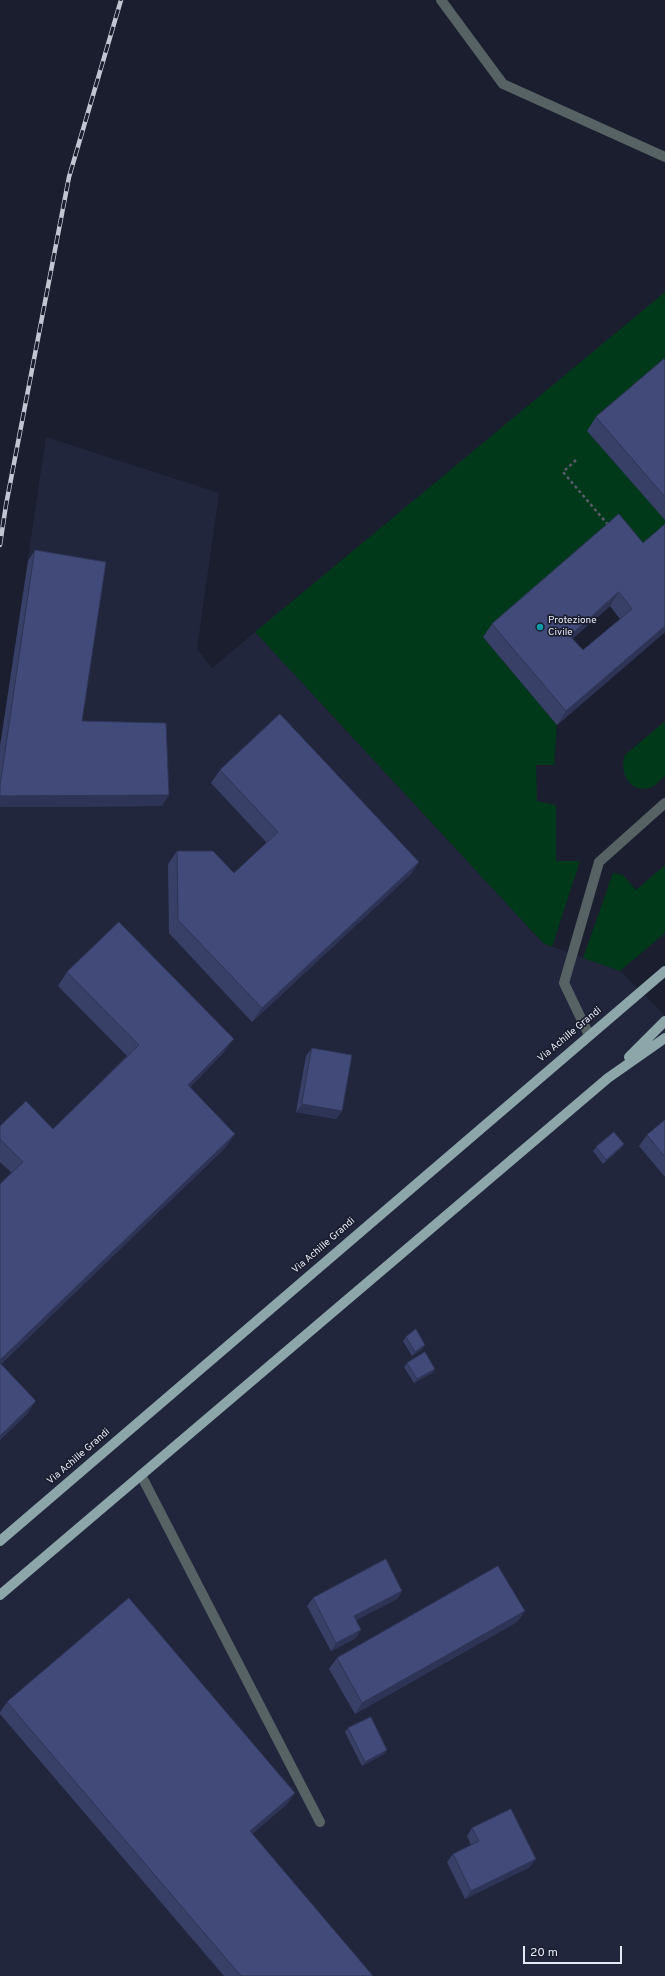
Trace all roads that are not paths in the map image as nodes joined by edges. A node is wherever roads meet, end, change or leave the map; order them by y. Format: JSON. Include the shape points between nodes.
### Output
{"nodes":[{"id":1,"x":441,"y":0,"type":"edge"},
{"id":2,"x":665,"y":157,"type":"edge"},
{"id":3,"x":665,"y":803,"type":"edge"},
{"id":4,"x":665,"y":971,"type":"edge"},
{"id":5,"x":665,"y":1021,"type":"edge"},
{"id":6,"x":589,"y":1035,"type":"junction"},
{"id":7,"x":665,"y":1038,"type":"edge"},
{"id":8,"x":608,"y":1078,"type":"junction"},
{"id":9,"x":141,"y":1475,"type":"junction"},
{"id":10,"x":0,"y":1541,"type":"edge"},
{"id":11,"x":0,"y":1595,"type":"edge"},
{"id":12,"x":320,"y":1822,"type":"dead end"}],
"edges":[{"from":1,"to":2,"type":"lane","via":[[503,84]]},
{"from":3,"to":6,"type":"lane","via":[[598,862],[564,983]]},
{"from":4,"to":6,"type":"main road","name":"Via Achille Grandi"},
{"from":5,"to":8,"type":"main road"},
{"from":6,"to":10,"type":"main road","name":"Via Achille Grandi"},
{"from":7,"to":8,"type":"main road"},
{"from":8,"to":9,"type":"main road"},
{"from":9,"to":11,"type":"main road"},
{"from":9,"to":12,"type":"lane"}]}
